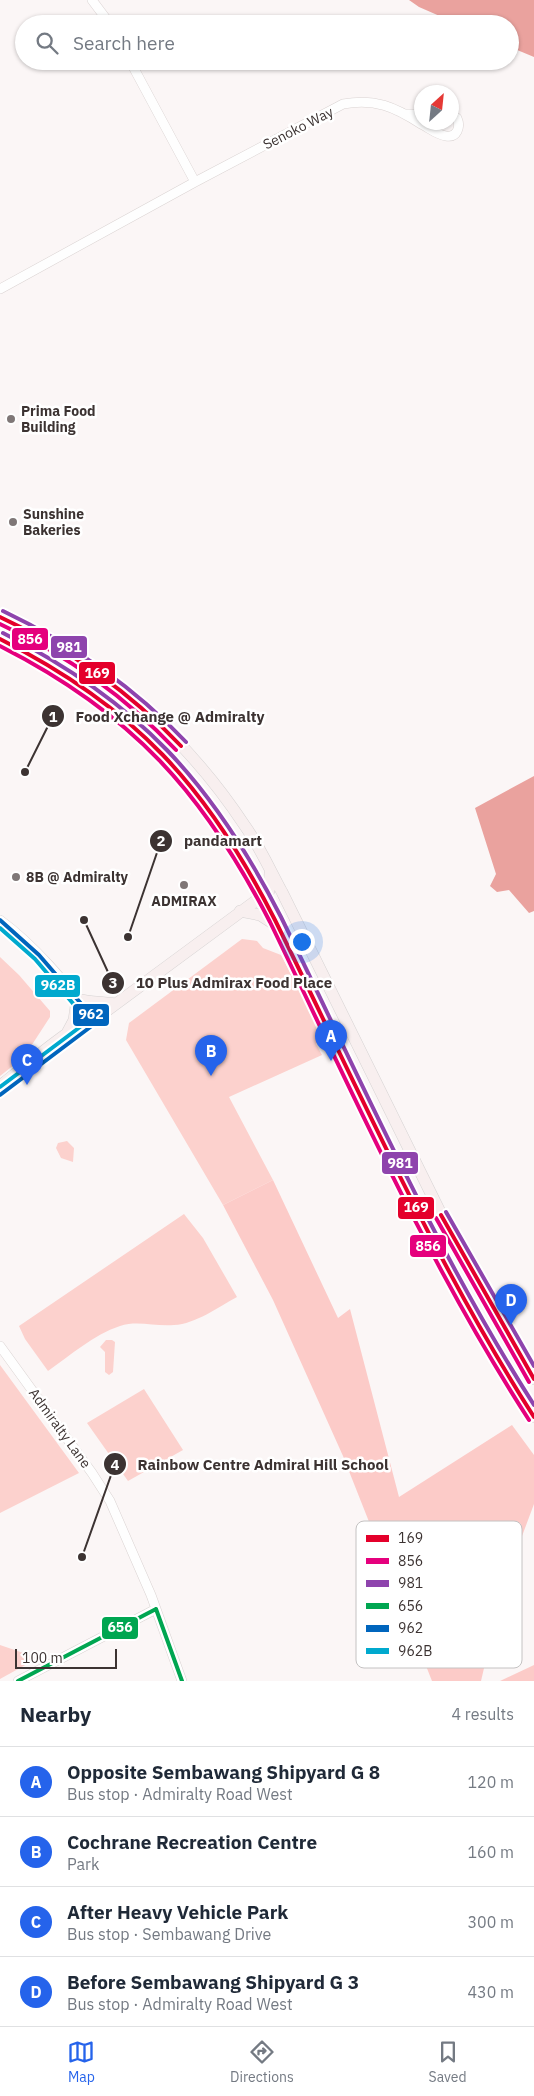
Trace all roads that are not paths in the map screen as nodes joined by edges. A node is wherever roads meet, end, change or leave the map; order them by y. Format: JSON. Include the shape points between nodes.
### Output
{"nodes":[{"id":1,"x":92,"y":0,"type":"edge"},
{"id":2,"x":103,"y":15,"type":"edge"},
{"id":3,"x":135,"y":70,"type":"edge"},
{"id":4,"x":406,"y":114,"type":"junction"},
{"id":5,"x":414,"y":114,"type":"edge"},
{"id":6,"x":414,"y":119,"type":"edge"},
{"id":7,"x":433,"y":130,"type":"edge"},
{"id":8,"x":457,"y":130,"type":"edge"},
{"id":9,"x":195,"y":182,"type":"junction"},
{"id":10,"x":0,"y":289,"type":"edge"},
{"id":11,"x":0,"y":616,"type":"edge"},
{"id":12,"x":0,"y":639,"type":"edge"},
{"id":13,"x":270,"y":868,"type":"junction"},
{"id":14,"x":262,"y":896,"type":"junction"},
{"id":15,"x":240,"y":911,"type":"junction"},
{"id":16,"x":0,"y":920,"type":"edge"},
{"id":17,"x":281,"y":930,"type":"junction"},
{"id":18,"x":77,"y":999,"type":"junction"},
{"id":19,"x":115,"y":1004,"type":"junction"},
{"id":20,"x":96,"y":1018,"type":"junction"},
{"id":21,"x":64,"y":1037,"type":"junction"},
{"id":22,"x":0,"y":1086,"type":"edge"},
{"id":23,"x":0,"y":1095,"type":"edge"},
{"id":24,"x":0,"y":1346,"type":"edge"},
{"id":25,"x":534,"y":1379,"type":"edge"},
{"id":26,"x":534,"y":1416,"type":"edge"},
{"id":27,"x":156,"y":1608,"type":"junction"},
{"id":28,"x":18,"y":1681,"type":"edge"},
{"id":29,"x":182,"y":1681,"type":"edge"}],
"edges":[{"from":1,"to":2,"type":"street"},
{"from":3,"to":9,"type":"street"},
{"from":4,"to":5,"type":"street","name":"Senoko Way"},
{"from":4,"to":6,"type":"street","name":"Senoko Way"},
{"from":4,"to":9,"type":"street","name":"Senoko Way","via":[[365,101],[343,104]]},
{"from":7,"to":8,"type":"street","name":"Senoko Way","via":[[452,136]]},
{"from":9,"to":10,"type":"street","name":"Senoko Way"},
{"from":11,"to":13,"type":"main road","via":[[83,662],[151,714],[214,782],[245,825]]},
{"from":12,"to":14,"type":"main road","via":[[54,667],[101,698],[154,746],[194,788],[214,815]]},
{"from":13,"to":14,"type":"main road","via":[[269,891]]},
{"from":13,"to":25,"type":"main road","via":[[448,1228]]},
{"from":14,"to":15,"type":"main road"},
{"from":14,"to":17,"type":"main road"},
{"from":15,"to":17,"type":"main road","via":[[260,914]]},
{"from":15,"to":19,"type":"main road"},
{"from":16,"to":18,"type":"street","via":[[41,957]]},
{"from":17,"to":26,"type":"main road","via":[[370,1118],[460,1294]]},
{"from":18,"to":19,"type":"main road"},
{"from":18,"to":20,"type":"street"},
{"from":18,"to":21,"type":"main road","via":[[74,1020]]},
{"from":19,"to":20,"type":"main road"},
{"from":20,"to":21,"type":"main road"},
{"from":20,"to":23,"type":"main road"},
{"from":21,"to":22,"type":"main road"},
{"from":24,"to":27,"type":"street","name":"Admiralty Lane","via":[[110,1501]]},
{"from":27,"to":28,"type":"street"},
{"from":27,"to":29,"type":"street","name":"Admiralty Lane"}]}
